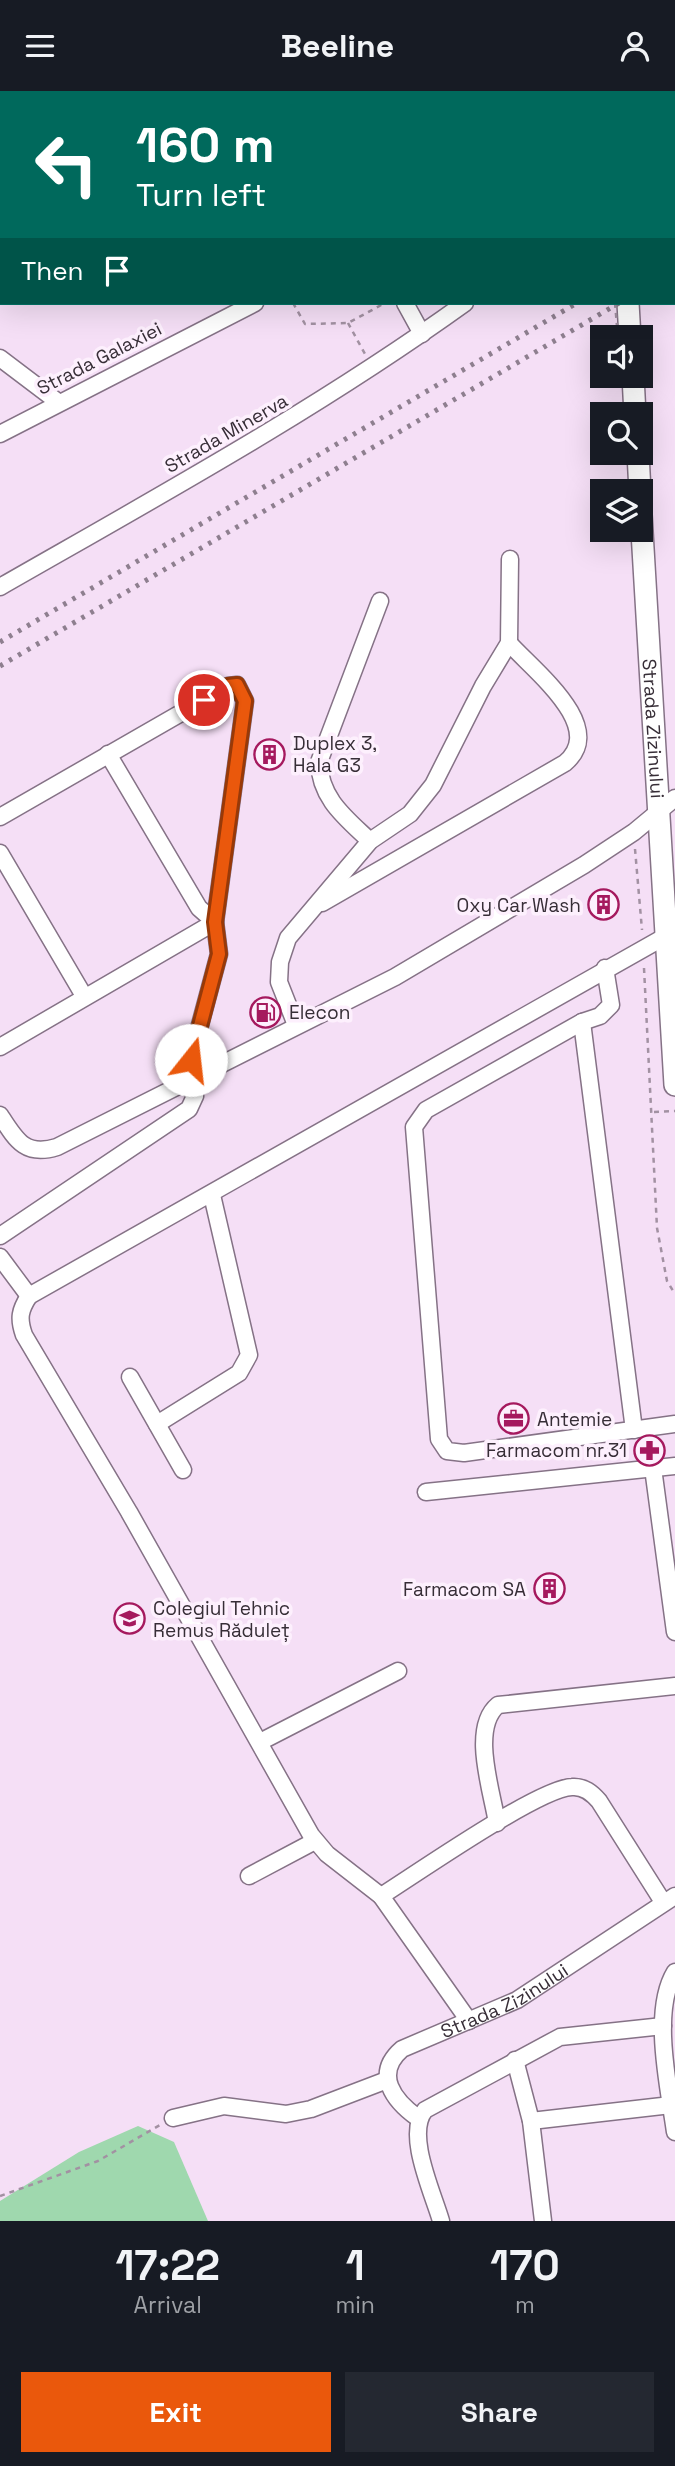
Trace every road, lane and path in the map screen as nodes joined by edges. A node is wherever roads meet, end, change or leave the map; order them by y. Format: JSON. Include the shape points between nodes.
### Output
{"nodes":[{"id":1,"x":251,"y":305,"type":"edge"},
{"id":2,"x":294,"y":305,"type":"edge"},
{"id":3,"x":381,"y":305,"type":"edge"},
{"id":4,"x":406,"y":305,"type":"edge"},
{"id":5,"x":462,"y":305,"type":"edge"},
{"id":6,"x":615,"y":305,"type":"edge"},
{"id":7,"x":628,"y":305,"type":"edge"},
{"id":8,"x":348,"y":323,"type":"junction"},
{"id":9,"x":617,"y":325,"type":"edge"},
{"id":10,"x":629,"y":325,"type":"edge"},
{"id":11,"x":422,"y":334,"type":"junction"},
{"id":12,"x":0,"y":358,"type":"edge"},
{"id":13,"x":373,"y":369,"type":"junction"},
{"id":14,"x":58,"y":402,"type":"junction"},
{"id":15,"x":0,"y":434,"type":"edge"},
{"id":16,"x":643,"y":542,"type":"edge"},
{"id":17,"x":510,"y":559,"type":"dead end"},
{"id":18,"x":0,"y":587,"type":"edge"},
{"id":19,"x":380,"y":601,"type":"dead end"},
{"id":20,"x":509,"y":643,"type":"junction"},
{"id":21,"x":108,"y":754,"type":"junction"},
{"id":22,"x":675,"y":798,"type":"edge"},
{"id":23,"x":658,"y":812,"type":"junction"},
{"id":24,"x":0,"y":817,"type":"edge"},
{"id":25,"x":634,"y":832,"type":"junction"},
{"id":26,"x":370,"y":841,"type":"junction"},
{"id":27,"x":0,"y":853,"type":"edge"},
{"id":28,"x":312,"y":909,"type":"junction"},
{"id":29,"x":215,"y":922,"type":"junction"},
{"id":30,"x":666,"y":936,"type":"junction"},
{"id":31,"x":643,"y":949,"type":"junction"},
{"id":32,"x":605,"y":968,"type":"junction"},
{"id":33,"x":84,"y":996,"type":"junction"},
{"id":34,"x":582,"y":1022,"type":"junction"},
{"id":35,"x":296,"y":1025,"type":"junction"},
{"id":36,"x":0,"y":1047,"type":"edge"},
{"id":37,"x":185,"y":1081,"type":"junction"},
{"id":38,"x":675,"y":1085,"type":"edge"},
{"id":39,"x":675,"y":1111,"type":"edge"},
{"id":40,"x":654,"y":1112,"type":"junction"},
{"id":41,"x":0,"y":1115,"type":"edge"},
{"id":42,"x":212,"y":1195,"type":"junction"},
{"id":43,"x":0,"y":1236,"type":"edge"},
{"id":44,"x":0,"y":1257,"type":"edge"},
{"id":45,"x":675,"y":1294,"type":"edge"},
{"id":46,"x":29,"y":1296,"type":"junction"},
{"id":47,"x":130,"y":1377,"type":"dead end"},
{"id":48,"x":157,"y":1424,"type":"junction"},
{"id":49,"x":675,"y":1424,"type":"edge"},
{"id":50,"x":634,"y":1430,"type":"junction"},
{"id":51,"x":675,"y":1466,"type":"edge"},
{"id":52,"x":653,"y":1468,"type":"junction"},
{"id":53,"x":183,"y":1469,"type":"dead end"},
{"id":54,"x":426,"y":1492,"type":"dead end"},
{"id":55,"x":675,"y":1632,"type":"edge"},
{"id":56,"x":398,"y":1671,"type":"dead end"},
{"id":57,"x":675,"y":1686,"type":"edge"},
{"id":58,"x":260,"y":1742,"type":"junction"},
{"id":59,"x":497,"y":1823,"type":"junction"},
{"id":60,"x":315,"y":1841,"type":"junction"},
{"id":61,"x":249,"y":1876,"type":"dead end"},
{"id":62,"x":381,"y":1896,"type":"junction"},
{"id":63,"x":669,"y":1899,"type":"edge"},
{"id":64,"x":675,"y":1972,"type":"edge"},
{"id":65,"x":470,"y":2021,"type":"junction"},
{"id":66,"x":663,"y":2026,"type":"junction"},
{"id":67,"x":514,"y":2060,"type":"junction"},
{"id":68,"x":387,"y":2080,"type":"junction"},
{"id":69,"x":671,"y":2105,"type":"junction"},
{"id":70,"x":173,"y":2118,"type":"joint"},
{"id":71,"x":418,"y":2118,"type":"junction"},
{"id":72,"x":531,"y":2121,"type":"junction"},
{"id":73,"x":675,"y":2132,"type":"edge"},
{"id":74,"x":0,"y":2196,"type":"edge"},
{"id":75,"x":441,"y":2221,"type":"edge"},
{"id":76,"x":543,"y":2221,"type":"edge"}],
"edges":[{"from":1,"to":14,"type":"street","name":"Strada Galaxiei"},
{"from":2,"to":8,"type":"path","via":[[305,324]]},
{"from":3,"to":8,"type":"path"},
{"from":4,"to":11,"type":"street"},
{"from":5,"to":11,"type":"street","name":"Strada Minerva"},
{"from":6,"to":9,"type":"path","bridge":true},
{"from":7,"to":10,"type":"main road"},
{"from":8,"to":13,"type":"path"},
{"from":11,"to":13,"type":"street","name":"Strada Minerva"},
{"from":12,"to":14,"type":"street"},
{"from":13,"to":18,"type":"street","name":"Strada Minerva"},
{"from":14,"to":15,"type":"street","name":"Strada Galaxiei"},
{"from":16,"to":23,"type":"main road","name":"Strada Zizinului"},
{"from":17,"to":20,"type":"street"},
{"from":19,"to":26,"type":"street","via":[[319,762],[321,783],[330,801]]},
{"from":20,"to":26,"type":"street","via":[[427,795],[410,814]]},
{"from":20,"to":28,"type":"street","via":[[574,714],[580,730],[575,753]]},
{"from":21,"to":24,"type":"street"},
{"from":21,"to":29,"type":"street","via":[[199,908]]},
{"from":21,"to":29,"type":"street","via":[[228,686],[242,690],[245,701]]},
{"from":22,"to":23,"type":"street"},
{"from":23,"to":25,"type":"street"},
{"from":23,"to":30,"type":"main road","name":"Strada Zizinului"},
{"from":25,"to":31,"type":"path"},
{"from":25,"to":35,"type":"street","via":[[395,977]]},
{"from":26,"to":28,"type":"street"},
{"from":27,"to":33,"type":"street"},
{"from":28,"to":35,"type":"street","via":[[288,938],[280,962],[281,993]]},
{"from":29,"to":33,"type":"street"},
{"from":29,"to":37,"type":"street","via":[[219,954]]},
{"from":30,"to":31,"type":"street"},
{"from":30,"to":38,"type":"main road","name":"Strada Zizinului"},
{"from":31,"to":32,"type":"street"},
{"from":31,"to":40,"type":"path"},
{"from":32,"to":34,"type":"street","via":[[611,1005],[600,1016]]},
{"from":32,"to":42,"type":"street"},
{"from":33,"to":36,"type":"street"},
{"from":34,"to":50,"type":"street"},
{"from":34,"to":50,"type":"street","via":[[426,1109],[414,1127],[439,1439],[446,1451],[464,1453]]},
{"from":35,"to":37,"type":"street"},
{"from":37,"to":41,"type":"street","via":[[46,1150],[20,1146]]},
{"from":37,"to":43,"type":"street","via":[[195,1095],[188,1109]]},
{"from":39,"to":40,"type":"path"},
{"from":40,"to":45,"type":"path","via":[[657,1228],[667,1281]]},
{"from":42,"to":46,"type":"street"},
{"from":42,"to":48,"type":"street","via":[[249,1355],[239,1373]]},
{"from":44,"to":46,"type":"street"},
{"from":46,"to":58,"type":"street","via":[[20,1310],[24,1335]]},
{"from":47,"to":48,"type":"street"},
{"from":48,"to":53,"type":"street"},
{"from":49,"to":50,"type":"street"},
{"from":51,"to":52,"type":"street"},
{"from":52,"to":54,"type":"street"},
{"from":52,"to":55,"type":"street"},
{"from":56,"to":58,"type":"street"},
{"from":57,"to":59,"type":"street","via":[[498,1705],[488,1713],[483,1738]]},
{"from":58,"to":60,"type":"street"},
{"from":59,"to":62,"type":"street"},
{"from":59,"to":63,"type":"street","via":[[557,1790],[574,1786],[589,1791]]},
{"from":60,"to":61,"type":"street"},
{"from":60,"to":62,"type":"street"},
{"from":62,"to":65,"type":"street"},
{"from":63,"to":65,"type":"street","name":"Strada Zizinului","via":[[538,1988]]},
{"from":64,"to":66,"type":"street","via":[[668,1984]]},
{"from":65,"to":68,"type":"street","name":"Strada Zizinului","via":[[402,2049],[387,2067]]},
{"from":66,"to":67,"type":"street","via":[[560,2037]]},
{"from":66,"to":69,"type":"street"},
{"from":67,"to":71,"type":"street","via":[[434,2104]]},
{"from":67,"to":72,"type":"street"},
{"from":68,"to":70,"type":"street","via":[[286,2114],[224,2106]]},
{"from":68,"to":71,"type":"street","via":[[391,2094]]},
{"from":69,"to":72,"type":"street"},
{"from":69,"to":73,"type":"street"},
{"from":70,"to":74,"type":"path","via":[[98,2161]]},
{"from":71,"to":75,"type":"street","via":[[418,2143]]},
{"from":72,"to":76,"type":"street"}]}
